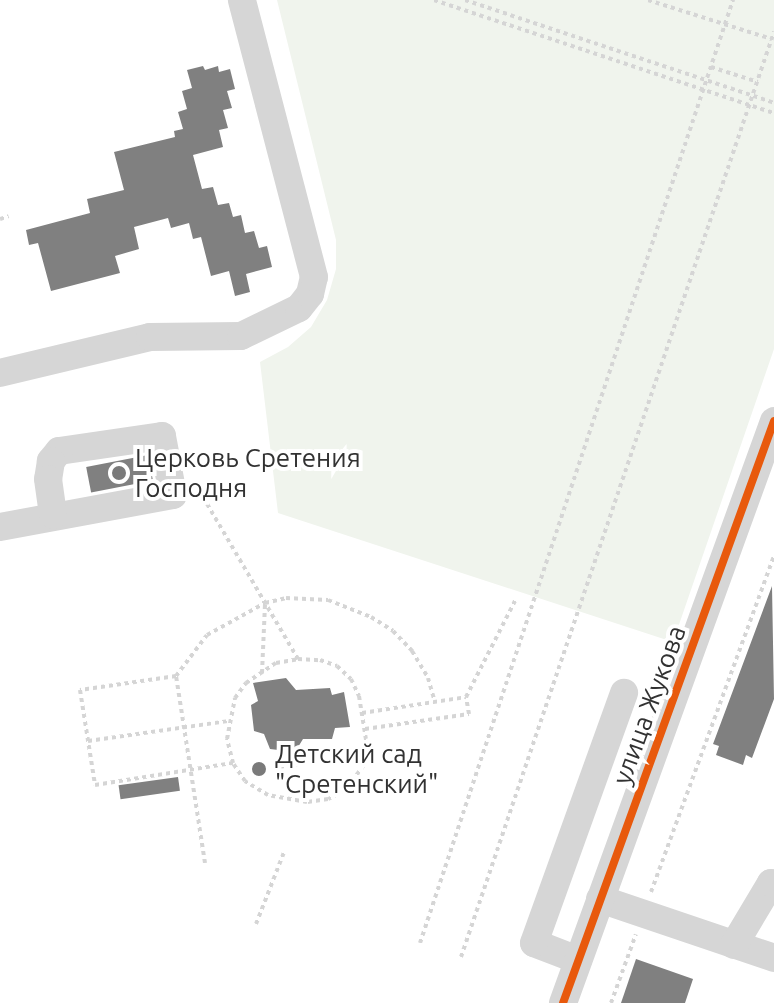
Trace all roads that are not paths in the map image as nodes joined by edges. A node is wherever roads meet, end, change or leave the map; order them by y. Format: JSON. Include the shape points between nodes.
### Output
{"nodes":[{"id":1,"x":242,"y":0,"type":"edge"},
{"id":2,"x":0,"y":373,"type":"edge"},
{"id":3,"x":774,"y":421,"type":"edge"},
{"id":4,"x":765,"y":478,"type":"edge"},
{"id":5,"x":53,"y":515,"type":"junction"},
{"id":6,"x":0,"y":527,"type":"edge"},
{"id":7,"x":624,"y":693,"type":"dead end"},
{"id":8,"x":774,"y":884,"type":"edge"},
{"id":9,"x":600,"y":899,"type":"junction"},
{"id":10,"x":734,"y":945,"type":"junction"},
{"id":11,"x":774,"y":958,"type":"edge"},
{"id":12,"x":578,"y":960,"type":"junction"},
{"id":13,"x":563,"y":1003,"type":"edge"}],
"edges":[{"from":1,"to":2,"type":"street","via":[[314,277],[310,294],[299,308],[241,336],[150,337]]},
{"from":3,"to":4,"type":"street","name":"улица Жукова"},
{"from":4,"to":9,"type":"street","name":"улица Жукова"},
{"from":5,"to":5,"type":"street","via":[[48,479],[59,451],[162,436],[173,495]]},
{"from":5,"to":6,"type":"street"},
{"from":7,"to":12,"type":"street","via":[[534,943]]},
{"from":8,"to":10,"type":"street"},
{"from":9,"to":10,"type":"street"},
{"from":9,"to":12,"type":"street","name":"улица Жукова"},
{"from":10,"to":11,"type":"street"},
{"from":12,"to":13,"type":"street","name":"улица Жукова"}]}
